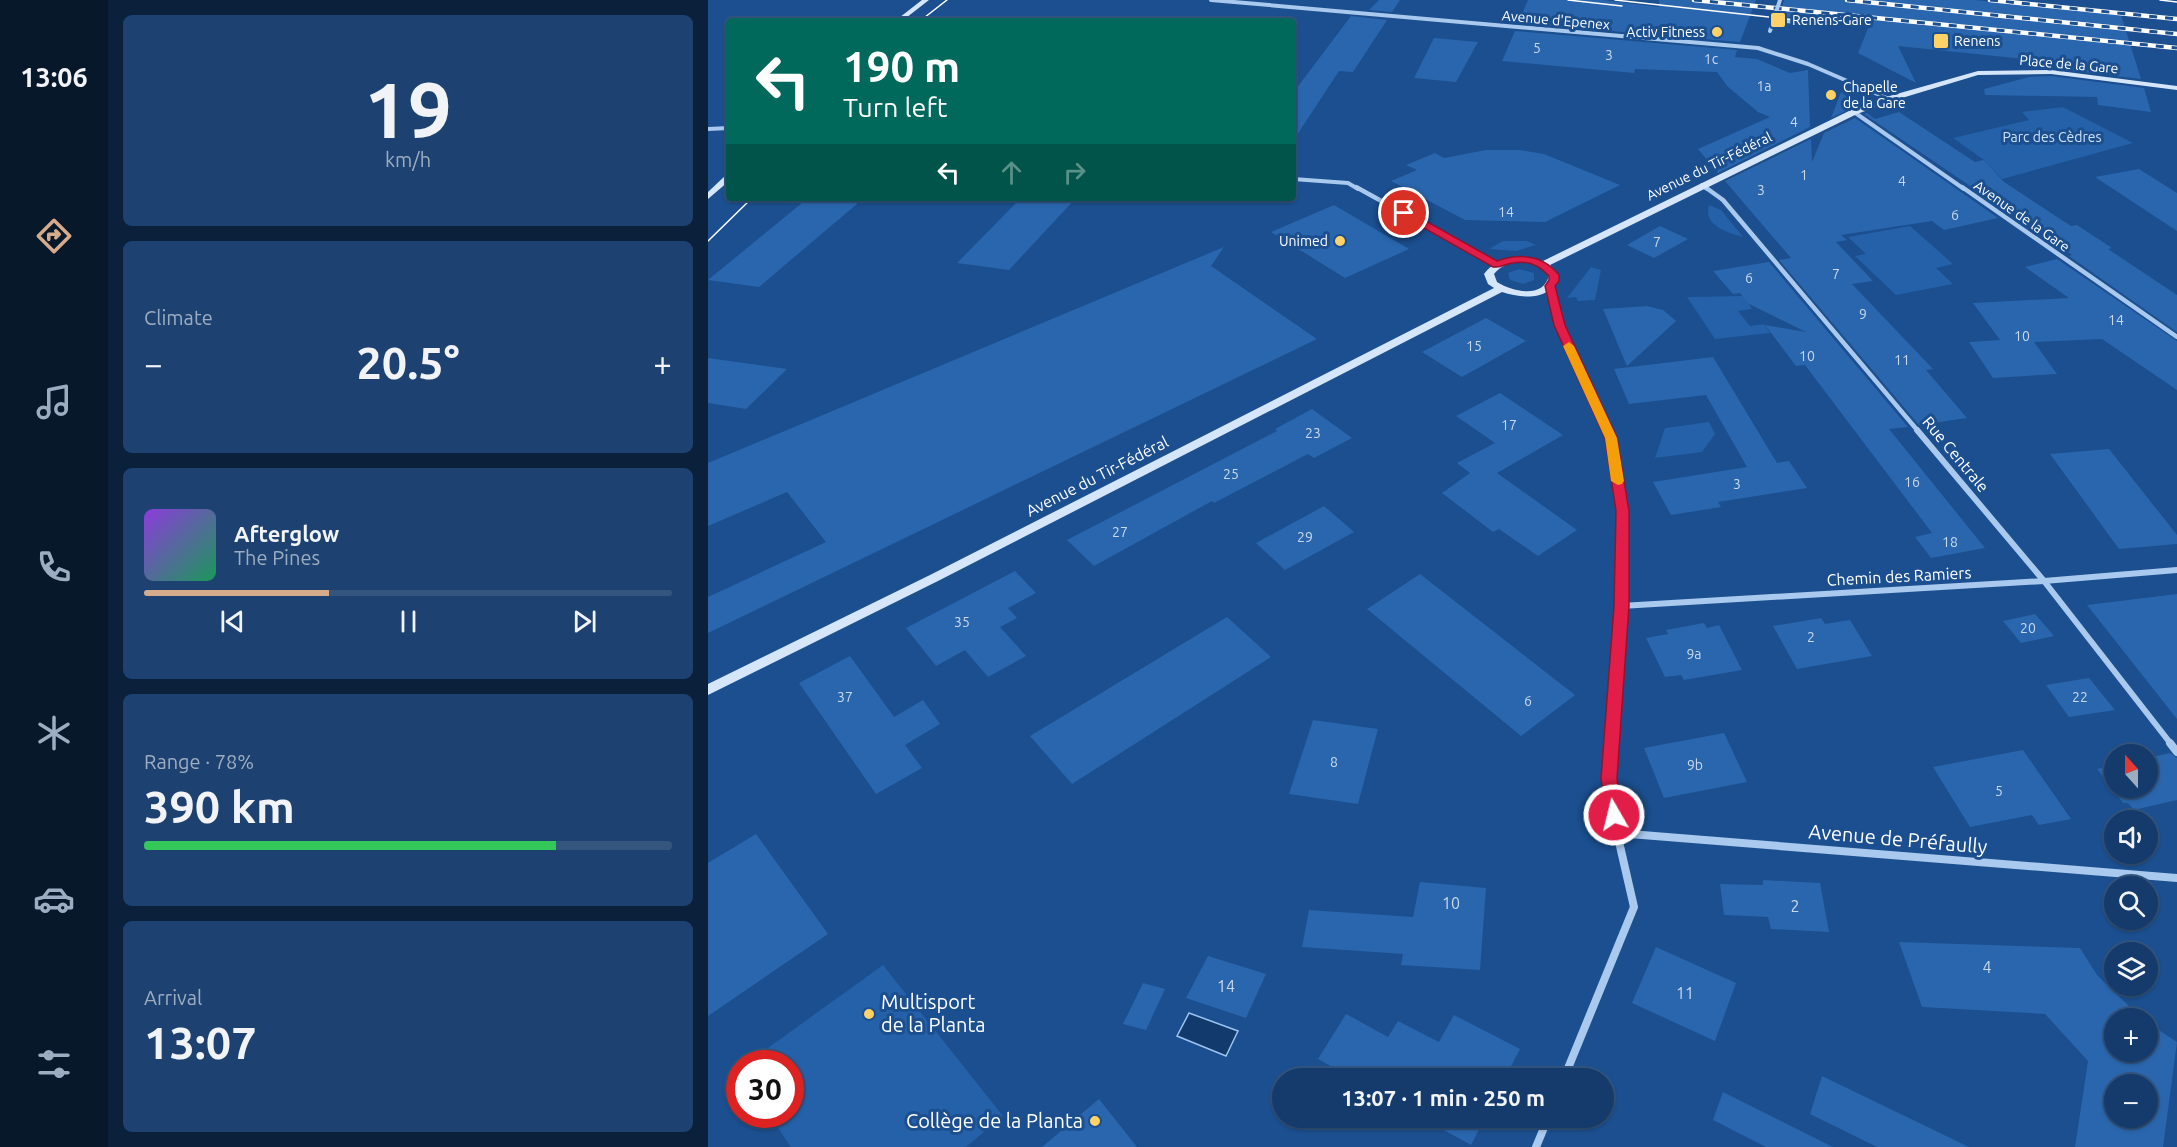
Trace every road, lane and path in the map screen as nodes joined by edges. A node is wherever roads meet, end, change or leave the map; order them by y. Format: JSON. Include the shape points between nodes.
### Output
{"nodes":[{"id":1,"x":926,"y":0,"type":"edge"},
{"id":2,"x":1211,"y":0,"type":"edge"},
{"id":3,"x":1780,"y":0,"type":"edge"},
{"id":4,"x":902,"y":18,"type":"edge"},
{"id":5,"x":1774,"y":20,"type":"junction"},
{"id":6,"x":1796,"y":22,"type":"dead end"},
{"id":7,"x":1770,"y":31,"type":"dead end"},
{"id":8,"x":2177,"y":88,"type":"edge"},
{"id":9,"x":1889,"y":99,"type":"junction"},
{"id":10,"x":1854,"y":112,"type":"junction"},
{"id":11,"x":726,"y":128,"type":"edge"},
{"id":12,"x":708,"y":129,"type":"edge"},
{"id":13,"x":1296,"y":179,"type":"edge"},
{"id":14,"x":726,"y":180,"type":"edge"},
{"id":15,"x":1702,"y":185,"type":"junction"},
{"id":16,"x":708,"y":197,"type":"edge"},
{"id":17,"x":1544,"y":264,"type":"junction"},
{"id":18,"x":1497,"y":265,"type":"junction"},
{"id":19,"x":1550,"y":286,"type":"junction"},
{"id":20,"x":1500,"y":289,"type":"junction"},
{"id":21,"x":2177,"y":337,"type":"edge"},
{"id":22,"x":2177,"y":570,"type":"edge"},
{"id":23,"x":2044,"y":581,"type":"junction"},
{"id":24,"x":1622,"y":606,"type":"junction"},
{"id":25,"x":708,"y":690,"type":"edge"},
{"id":26,"x":2177,"y":752,"type":"edge"},
{"id":27,"x":1617,"y":833,"type":"junction"},
{"id":28,"x":2177,"y":878,"type":"edge"},
{"id":29,"x":1568,"y":1068,"type":"edge"},
{"id":30,"x":1544,"y":1128,"type":"edge"},
{"id":31,"x":1536,"y":1147,"type":"edge"}],
"edges":[{"from":1,"to":4,"type":"street"},
{"from":2,"to":9,"type":"street","name":"Avenue d'Epenex","via":[[1758,48],[1812,64]]},
{"from":3,"to":5,"type":"street","bridge":true},
{"from":5,"to":6,"type":"street"},
{"from":5,"to":7,"type":"street","bridge":true},
{"from":8,"to":9,"type":"street","name":"Place de la Gare","via":[[2014,71],[1978,73]]},
{"from":9,"to":10,"type":"street","name":"Avenue du Tir-Fédéral"},
{"from":10,"to":15,"type":"street","name":"Avenue du Tir-Fédéral"},
{"from":10,"to":21,"type":"street","name":"Avenue de la Gare"},
{"from":11,"to":12,"type":"street"},
{"from":13,"to":18,"type":"street","via":[[1348,183]]},
{"from":14,"to":16,"type":"street"},
{"from":15,"to":17,"type":"street","name":"Avenue du Tir-Fédéral"},
{"from":15,"to":23,"type":"street","name":"Rue Centrale","via":[[1723,200]]},
{"from":17,"to":18,"type":"street","via":[[1521,259]]},
{"from":17,"to":19,"type":"street","via":[[1554,275]]},
{"from":18,"to":20,"type":"street","via":[[1490,279]]},
{"from":19,"to":20,"type":"street","via":[[1527,294]]},
{"from":19,"to":24,"type":"street","via":[[1559,325],[1611,438],[1622,511]]},
{"from":20,"to":25,"type":"street","name":"Avenue du Tir-Fédéral"},
{"from":22,"to":23,"type":"street","name":"Chemin des Ramiers"},
{"from":23,"to":24,"type":"street","name":"Chemin des Ramiers"},
{"from":23,"to":26,"type":"street","name":"Rue Centrale"},
{"from":24,"to":27,"type":"street","via":[[1609,778]]},
{"from":27,"to":28,"type":"street","name":"Avenue de Préfaully"},
{"from":27,"to":29,"type":"street","via":[[1634,907]]},
{"from":30,"to":31,"type":"street"}]}
